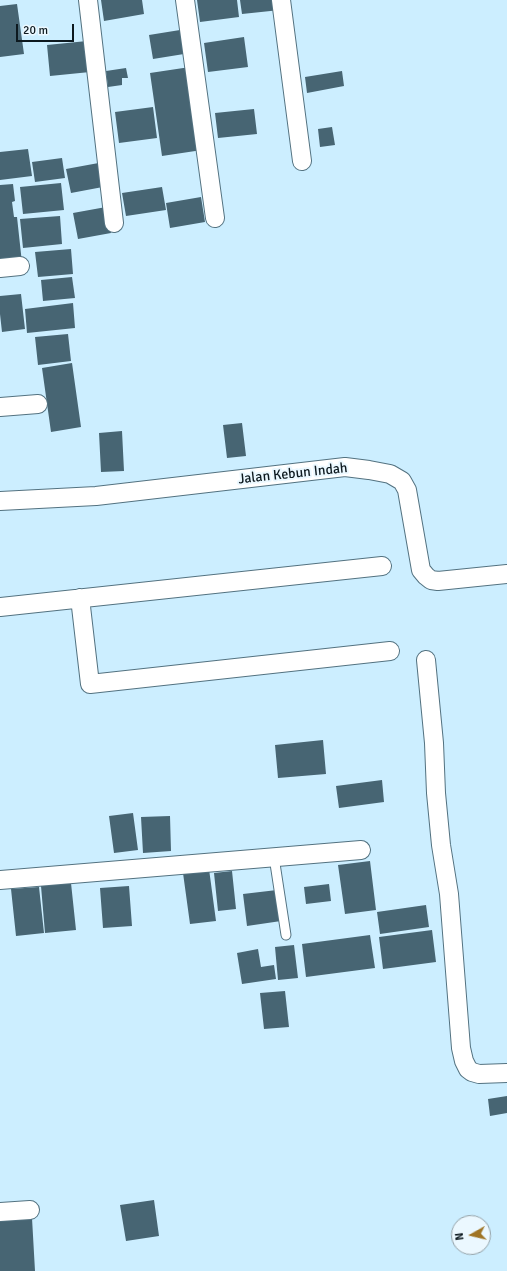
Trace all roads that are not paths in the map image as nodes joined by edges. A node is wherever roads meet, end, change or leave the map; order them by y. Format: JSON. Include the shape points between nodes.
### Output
{"nodes":[{"id":1,"x":88,"y":0,"type":"edge"},
{"id":2,"x":185,"y":0,"type":"edge"},
{"id":3,"x":280,"y":0,"type":"edge"},
{"id":4,"x":302,"y":161,"type":"dead end"},
{"id":5,"x":216,"y":218,"type":"dead end"},
{"id":6,"x":114,"y":222,"type":"dead end"},
{"id":7,"x":20,"y":266,"type":"dead end"},
{"id":8,"x":0,"y":268,"type":"edge"},
{"id":9,"x":38,"y":404,"type":"dead end"},
{"id":10,"x":0,"y":407,"type":"edge"},
{"id":11,"x":0,"y":501,"type":"edge"},
{"id":12,"x":382,"y":566,"type":"dead end"},
{"id":13,"x":507,"y":574,"type":"edge"},
{"id":14,"x":80,"y":598,"type":"junction"},
{"id":15,"x":0,"y":607,"type":"edge"},
{"id":16,"x":390,"y":651,"type":"dead end"},
{"id":17,"x":426,"y":660,"type":"dead end"},
{"id":18,"x":361,"y":850,"type":"dead end"},
{"id":19,"x":274,"y":857,"type":"junction"},
{"id":20,"x":0,"y":880,"type":"edge"},
{"id":21,"x":286,"y":934,"type":"dead end"},
{"id":22,"x":507,"y":1073,"type":"edge"},
{"id":23,"x":30,"y":1210,"type":"dead end"},
{"id":24,"x":0,"y":1212,"type":"edge"}],
"edges":[{"from":1,"to":6,"type":"street"},
{"from":2,"to":5,"type":"street"},
{"from":3,"to":4,"type":"street"},
{"from":7,"to":8,"type":"street"},
{"from":9,"to":10,"type":"street"},
{"from":11,"to":13,"type":"street","name":"Jalan Kebun Indah","via":[[96,496],[345,467],[369,470],[390,474],[402,481],[407,490],[421,570],[431,580]]},
{"from":12,"to":14,"type":"street"},
{"from":14,"to":15,"type":"street"},
{"from":14,"to":16,"type":"street","via":[[90,684]]},
{"from":17,"to":22,"type":"street","via":[[461,1048],[464,1061],[472,1072]]},
{"from":18,"to":19,"type":"street"},
{"from":19,"to":20,"type":"street"},
{"from":19,"to":21,"type":"lane"},
{"from":23,"to":24,"type":"street"}]}
